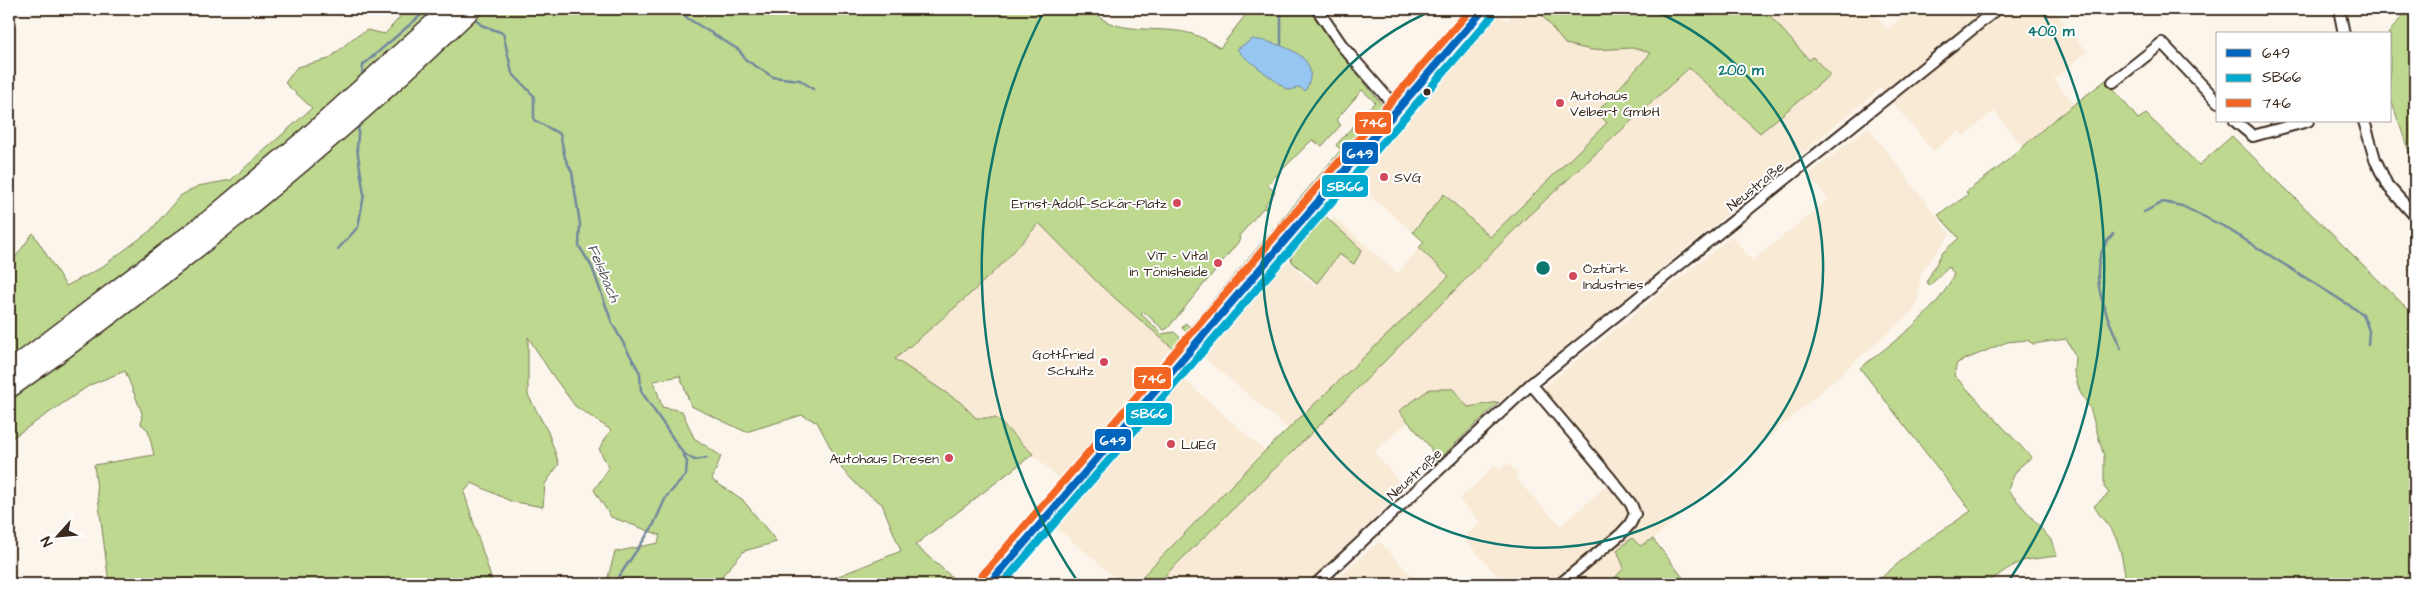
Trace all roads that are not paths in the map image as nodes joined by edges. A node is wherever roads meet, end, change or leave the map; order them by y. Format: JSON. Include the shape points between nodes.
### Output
{"nodes":[{"id":1,"x":449,"y":9,"type":"edge"},
{"id":2,"x":472,"y":9,"type":"edge"},
{"id":3,"x":1316,"y":9,"type":"edge"},
{"id":4,"x":1484,"y":9,"type":"edge"},
{"id":5,"x":1997,"y":9,"type":"edge"},
{"id":6,"x":2339,"y":9,"type":"edge"},
{"id":7,"x":2344,"y":32,"type":"edge"},
{"id":8,"x":2113,"y":82,"type":"dead end"},
{"id":9,"x":2216,"y":100,"type":"edge"},
{"id":10,"x":1398,"y":110,"type":"junction"},
{"id":11,"x":2236,"y":122,"type":"edge"},
{"id":12,"x":2304,"y":122,"type":"edge"},
{"id":13,"x":2364,"y":122,"type":"edge"},
{"id":14,"x":2415,"y":216,"type":"edge"},
{"id":15,"x":216,"y":225,"type":"junction"},
{"id":16,"x":9,"y":371,"type":"edge"},
{"id":17,"x":1531,"y":384,"type":"junction"},
{"id":18,"x":9,"y":389,"type":"edge"},
{"id":19,"x":989,"y":584,"type":"edge"},
{"id":20,"x":1316,"y":584,"type":"edge"},
{"id":21,"x":1560,"y":584,"type":"edge"}],
"edges":[{"from":1,"to":15,"type":"highway","via":[[306,138]]},
{"from":2,"to":15,"type":"highway","via":[[319,147]]},
{"from":3,"to":10,"type":"street","via":[[1357,64]]},
{"from":4,"to":10,"type":"main road"},
{"from":5,"to":17,"type":"street","name":"Neustraße"},
{"from":6,"to":7,"type":"street"},
{"from":8,"to":9,"type":"street","via":[[2162,43]]},
{"from":10,"to":19,"type":"main road"},
{"from":11,"to":12,"type":"street","via":[[2253,136]]},
{"from":13,"to":14,"type":"street","via":[[2375,159],[2387,184]]},
{"from":15,"to":16,"type":"highway"},
{"from":15,"to":18,"type":"highway"},
{"from":17,"to":20,"type":"street","name":"Neustraße"},
{"from":17,"to":21,"type":"street","via":[[1611,479],[1635,514],[1621,534]]}]}
